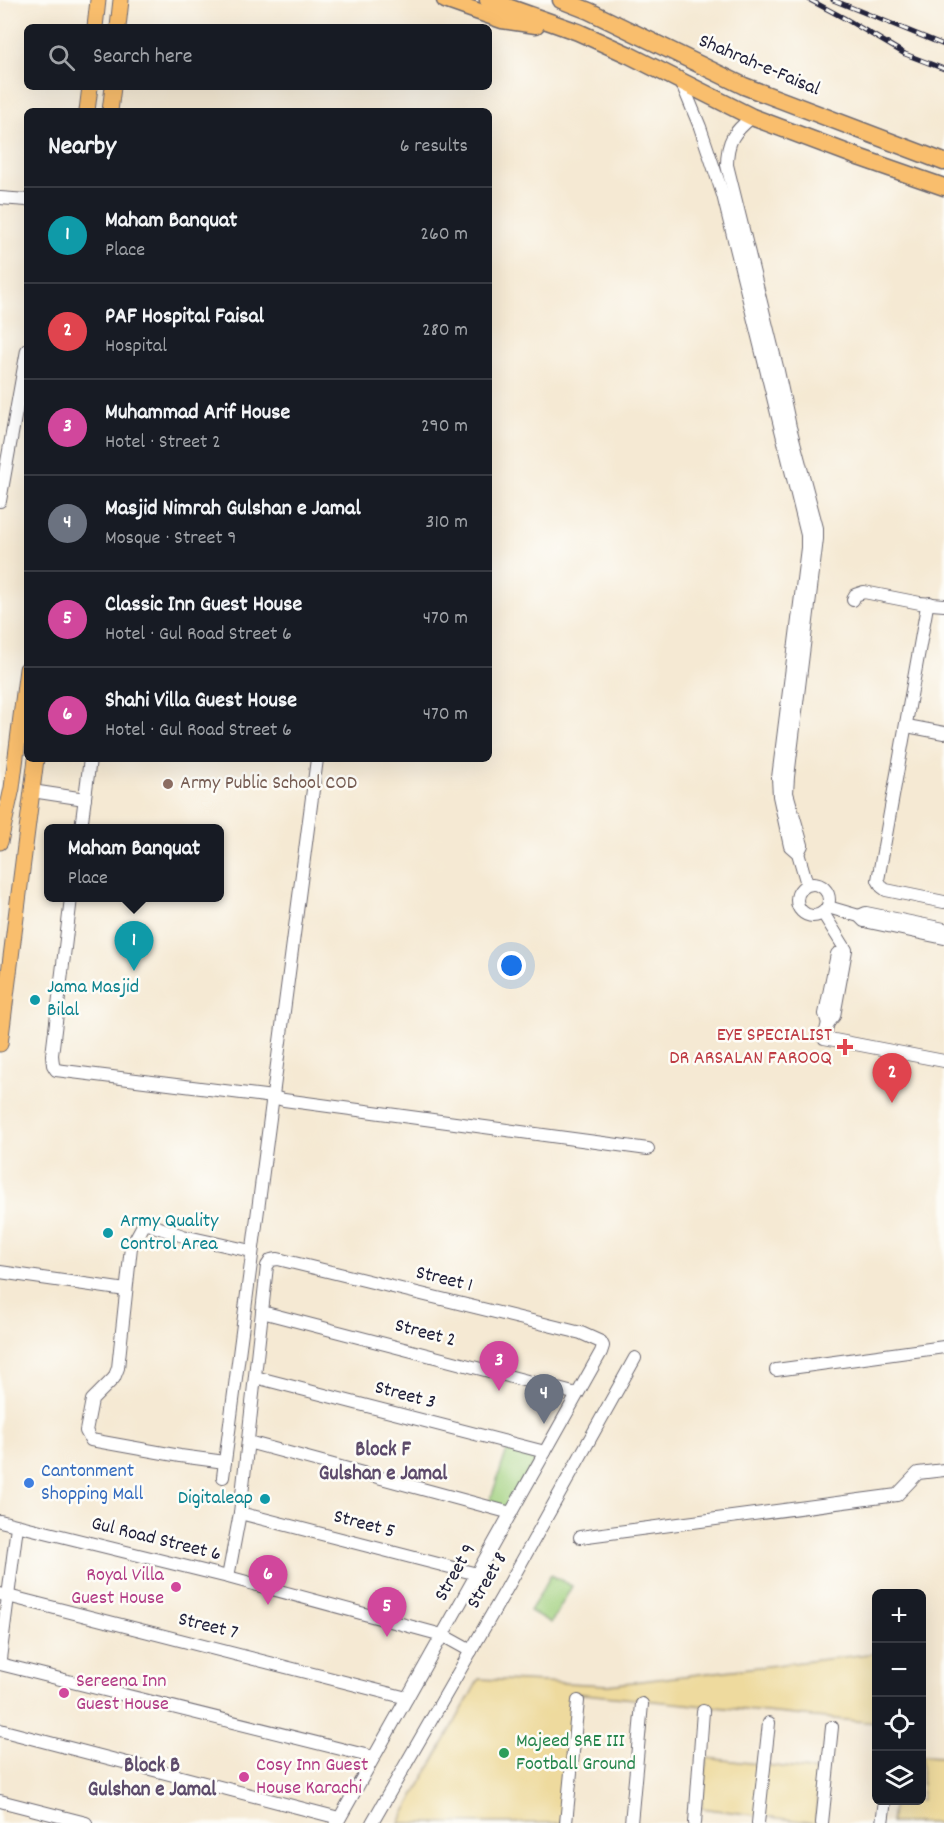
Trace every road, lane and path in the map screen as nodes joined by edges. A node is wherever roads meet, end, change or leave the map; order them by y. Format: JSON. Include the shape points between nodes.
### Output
{"nodes":[{"id":1,"x":98,"y":0,"type":"edge"},
{"id":2,"x":121,"y":0,"type":"edge"},
{"id":3,"x":129,"y":0,"type":"edge"},
{"id":4,"x":444,"y":0,"type":"edge"},
{"id":5,"x":488,"y":0,"type":"edge"},
{"id":6,"x":561,"y":0,"type":"edge"},
{"id":7,"x":95,"y":24,"type":"edge"},
{"id":8,"x":118,"y":24,"type":"edge"},
{"id":9,"x":127,"y":24,"type":"edge"},
{"id":10,"x":578,"y":32,"type":"junction"},
{"id":11,"x":681,"y":81,"type":"junction"},
{"id":12,"x":90,"y":90,"type":"edge"},
{"id":13,"x":113,"y":90,"type":"edge"},
{"id":14,"x":122,"y":90,"type":"edge"},
{"id":15,"x":87,"y":108,"type":"edge"},
{"id":16,"x":110,"y":108,"type":"edge"},
{"id":17,"x":120,"y":108,"type":"edge"},
{"id":18,"x":752,"y":117,"type":"junction"},
{"id":19,"x":944,"y":162,"type":"edge"},
{"id":20,"x":727,"y":165,"type":"junction"},
{"id":21,"x":714,"y":168,"type":"junction"},
{"id":22,"x":944,"y":187,"type":"edge"},
{"id":23,"x":0,"y":198,"type":"edge"},
{"id":24,"x":24,"y":200,"type":"edge"},
{"id":25,"x":738,"y":203,"type":"junction"},
{"id":26,"x":725,"y":206,"type":"junction"},
{"id":27,"x":24,"y":367,"type":"edge"},
{"id":28,"x":786,"y":427,"type":"junction"},
{"id":29,"x":0,"y":501,"type":"edge"},
{"id":30,"x":853,"y":600,"type":"dead end"},
{"id":31,"x":930,"y":603,"type":"junction"},
{"id":32,"x":944,"y":605,"type":"edge"},
{"id":33,"x":24,"y":686,"type":"edge"},
{"id":34,"x":907,"y":726,"type":"junction"},
{"id":35,"x":944,"y":733,"type":"edge"},
{"id":36,"x":36,"y":762,"type":"edge"},
{"id":37,"x":90,"y":762,"type":"edge"},
{"id":38,"x":317,"y":762,"type":"edge"},
{"id":39,"x":6,"y":787,"type":"edge"},
{"id":40,"x":32,"y":791,"type":"junction"},
{"id":41,"x":85,"y":799,"type":"junction"},
{"id":42,"x":82,"y":824,"type":"edge"},
{"id":43,"x":0,"y":842,"type":"edge"},
{"id":44,"x":807,"y":884,"type":"junction"},
{"id":45,"x":70,"y":902,"type":"edge"},
{"id":46,"x":944,"y":902,"type":"edge"},
{"id":47,"x":825,"y":910,"type":"junction"},
{"id":48,"x":859,"y":916,"type":"junction"},
{"id":49,"x":944,"y":929,"type":"edge"},
{"id":50,"x":944,"y":938,"type":"edge"},
{"id":51,"x":0,"y":1044,"type":"edge"},
{"id":52,"x":944,"y":1061,"type":"edge"},
{"id":53,"x":273,"y":1097,"type":"junction"},
{"id":54,"x":648,"y":1149,"type":"dead end"},
{"id":55,"x":251,"y":1251,"type":"junction"},
{"id":56,"x":0,"y":1272,"type":"edge"},
{"id":57,"x":126,"y":1290,"type":"junction"},
{"id":58,"x":262,"y":1312,"type":"junction"},
{"id":59,"x":603,"y":1346,"type":"joint"},
{"id":60,"x":944,"y":1347,"type":"edge"},
{"id":61,"x":635,"y":1358,"type":"dead end"},
{"id":62,"x":776,"y":1370,"type":"dead end"},
{"id":63,"x":255,"y":1377,"type":"junction"},
{"id":64,"x":577,"y":1394,"type":"junction"},
{"id":65,"x":248,"y":1442,"type":"junction"},
{"id":66,"x":545,"y":1452,"type":"junction"},
{"id":67,"x":225,"y":1462,"type":"junction"},
{"id":68,"x":944,"y":1470,"type":"edge"},
{"id":69,"x":223,"y":1477,"type":"dead end"},
{"id":70,"x":240,"y":1513,"type":"junction"},
{"id":71,"x":512,"y":1513,"type":"junction"},
{"id":72,"x":0,"y":1521,"type":"edge"},
{"id":73,"x":17,"y":1526,"type":"junction"},
{"id":74,"x":580,"y":1537,"type":"dead end"},
{"id":75,"x":477,"y":1574,"type":"junction"},
{"id":76,"x":228,"y":1577,"type":"junction"},
{"id":77,"x":4,"y":1595,"type":"edge"},
{"id":78,"x":442,"y":1635,"type":"junction"},
{"id":79,"x":471,"y":1651,"type":"junction"},
{"id":80,"x":0,"y":1659,"type":"edge"},
{"id":81,"x":0,"y":1664,"type":"edge"},
{"id":82,"x":407,"y":1698,"type":"junction"},
{"id":83,"x":578,"y":1701,"type":"dead end"},
{"id":84,"x":642,"y":1704,"type":"dead end"},
{"id":85,"x":703,"y":1711,"type":"dead end"},
{"id":86,"x":769,"y":1723,"type":"dead end"},
{"id":87,"x":832,"y":1727,"type":"dead end"},
{"id":88,"x":0,"y":1730,"type":"edge"},
{"id":89,"x":373,"y":1757,"type":"junction"},
{"id":90,"x":0,"y":1801,"type":"edge"},
{"id":91,"x":884,"y":1805,"type":"edge"},
{"id":92,"x":338,"y":1820,"type":"edge"},
{"id":93,"x":86,"y":1823,"type":"edge"},
{"id":94,"x":372,"y":1823,"type":"edge"},
{"id":95,"x":566,"y":1823,"type":"edge"},
{"id":96,"x":631,"y":1823,"type":"edge"},
{"id":97,"x":695,"y":1823,"type":"edge"},
{"id":98,"x":758,"y":1823,"type":"edge"},
{"id":99,"x":822,"y":1823,"type":"edge"},
{"id":100,"x":882,"y":1823,"type":"edge"}],
"edges":[{"from":1,"to":7,"type":"main road"},
{"from":2,"to":8,"type":"main road"},
{"from":3,"to":9,"type":"main road"},
{"from":4,"to":10,"type":"highway","via":[[502,20]]},
{"from":5,"to":10,"type":"highway"},
{"from":6,"to":19,"type":"highway","name":"Shahrah-e-Faisal","via":[[744,86]]},
{"from":10,"to":11,"type":"highway"},
{"from":11,"to":18,"type":"highway"},
{"from":11,"to":21,"type":"street"},
{"from":12,"to":15,"type":"main road"},
{"from":13,"to":16,"type":"main road"},
{"from":14,"to":17,"type":"main road"},
{"from":18,"to":20,"type":"street","via":[[733,135]]},
{"from":18,"to":22,"type":"highway"},
{"from":20,"to":21,"type":"street"},
{"from":20,"to":25,"type":"street"},
{"from":21,"to":26,"type":"street"},
{"from":23,"to":24,"type":"street"},
{"from":25,"to":26,"type":"street"},
{"from":25,"to":28,"type":"street","via":[[778,371]]},
{"from":26,"to":28,"type":"street"},
{"from":27,"to":29,"type":"street"},
{"from":28,"to":44,"type":"street","via":[[807,548],[778,778],[790,846],[798,853]]},
{"from":30,"to":31,"type":"street","via":[[864,592]]},
{"from":31,"to":32,"type":"street"},
{"from":31,"to":34,"type":"street"},
{"from":33,"to":39,"type":"main road"},
{"from":34,"to":35,"type":"street"},
{"from":34,"to":46,"type":"street","via":[[878,880],[886,890]]},
{"from":36,"to":40,"type":"main road"},
{"from":37,"to":41,"type":"street"},
{"from":38,"to":53,"type":"street"},
{"from":39,"to":43,"type":"main road"},
{"from":40,"to":41,"type":"street"},
{"from":40,"to":51,"type":"main road"},
{"from":41,"to":42,"type":"street"},
{"from":44,"to":47,"type":"street","via":[[814,883],[827,891],[830,899]]},
{"from":44,"to":47,"type":"street","via":[[797,896],[801,911],[816,916]]},
{"from":45,"to":53,"type":"street","via":[[52,1055],[56,1070]]},
{"from":47,"to":48,"type":"street"},
{"from":47,"to":52,"type":"street","via":[[841,943],[825,1014],[828,1023],[824,1038]]},
{"from":48,"to":49,"type":"street","via":[[866,913]]},
{"from":48,"to":50,"type":"street","via":[[864,921]]},
{"from":53,"to":54,"type":"street"},
{"from":53,"to":55,"type":"street"},
{"from":55,"to":57,"type":"street","via":[[143,1225],[131,1246]]},
{"from":55,"to":67,"type":"street"},
{"from":56,"to":57,"type":"street"},
{"from":57,"to":67,"type":"street","via":[[117,1368],[114,1378],[92,1400],[86,1431],[91,1440]]},
{"from":58,"to":59,"type":"street","name":"Street 1","via":[[267,1266],[278,1259],[581,1333]]},
{"from":58,"to":63,"type":"street"},
{"from":58,"to":64,"type":"street","name":"Street 2"},
{"from":59,"to":64,"type":"street","name":"Street 9"},
{"from":60,"to":62,"type":"street"},
{"from":61,"to":79,"type":"street","name":"Street 8"},
{"from":63,"to":65,"type":"street"},
{"from":63,"to":66,"type":"street","name":"Street 3"},
{"from":64,"to":66,"type":"street","name":"Street 9"},
{"from":65,"to":70,"type":"street"},
{"from":65,"to":71,"type":"street"},
{"from":66,"to":71,"type":"street","name":"Street 9"},
{"from":67,"to":69,"type":"street"},
{"from":68,"to":74,"type":"street","via":[[918,1473],[897,1495]]},
{"from":70,"to":75,"type":"street","name":"Street 5"},
{"from":70,"to":76,"type":"street"},
{"from":71,"to":75,"type":"street","name":"Street 9"},
{"from":72,"to":73,"type":"street","name":"Gul Road Street 6"},
{"from":73,"to":76,"type":"street","name":"Gul Road Street 6"},
{"from":73,"to":77,"type":"street"},
{"from":75,"to":78,"type":"street","name":"Street 9"},
{"from":76,"to":78,"type":"street","name":"Gul Road Street 6"},
{"from":77,"to":80,"type":"street"},
{"from":77,"to":82,"type":"street","name":"Street 7"},
{"from":78,"to":79,"type":"street","name":"Gul Road Street 6"},
{"from":78,"to":82,"type":"street","name":"Street 9"},
{"from":79,"to":94,"type":"street","name":"Street 8"},
{"from":81,"to":89,"type":"street"},
{"from":82,"to":89,"type":"street","name":"Street 9"},
{"from":83,"to":95,"type":"street"},
{"from":84,"to":96,"type":"street"},
{"from":85,"to":97,"type":"street"},
{"from":86,"to":98,"type":"street"},
{"from":87,"to":99,"type":"street"},
{"from":88,"to":92,"type":"street","name":"Street 9"},
{"from":89,"to":92,"type":"street","name":"Street 9"},
{"from":90,"to":93,"type":"street"},
{"from":91,"to":100,"type":"street"}]}
